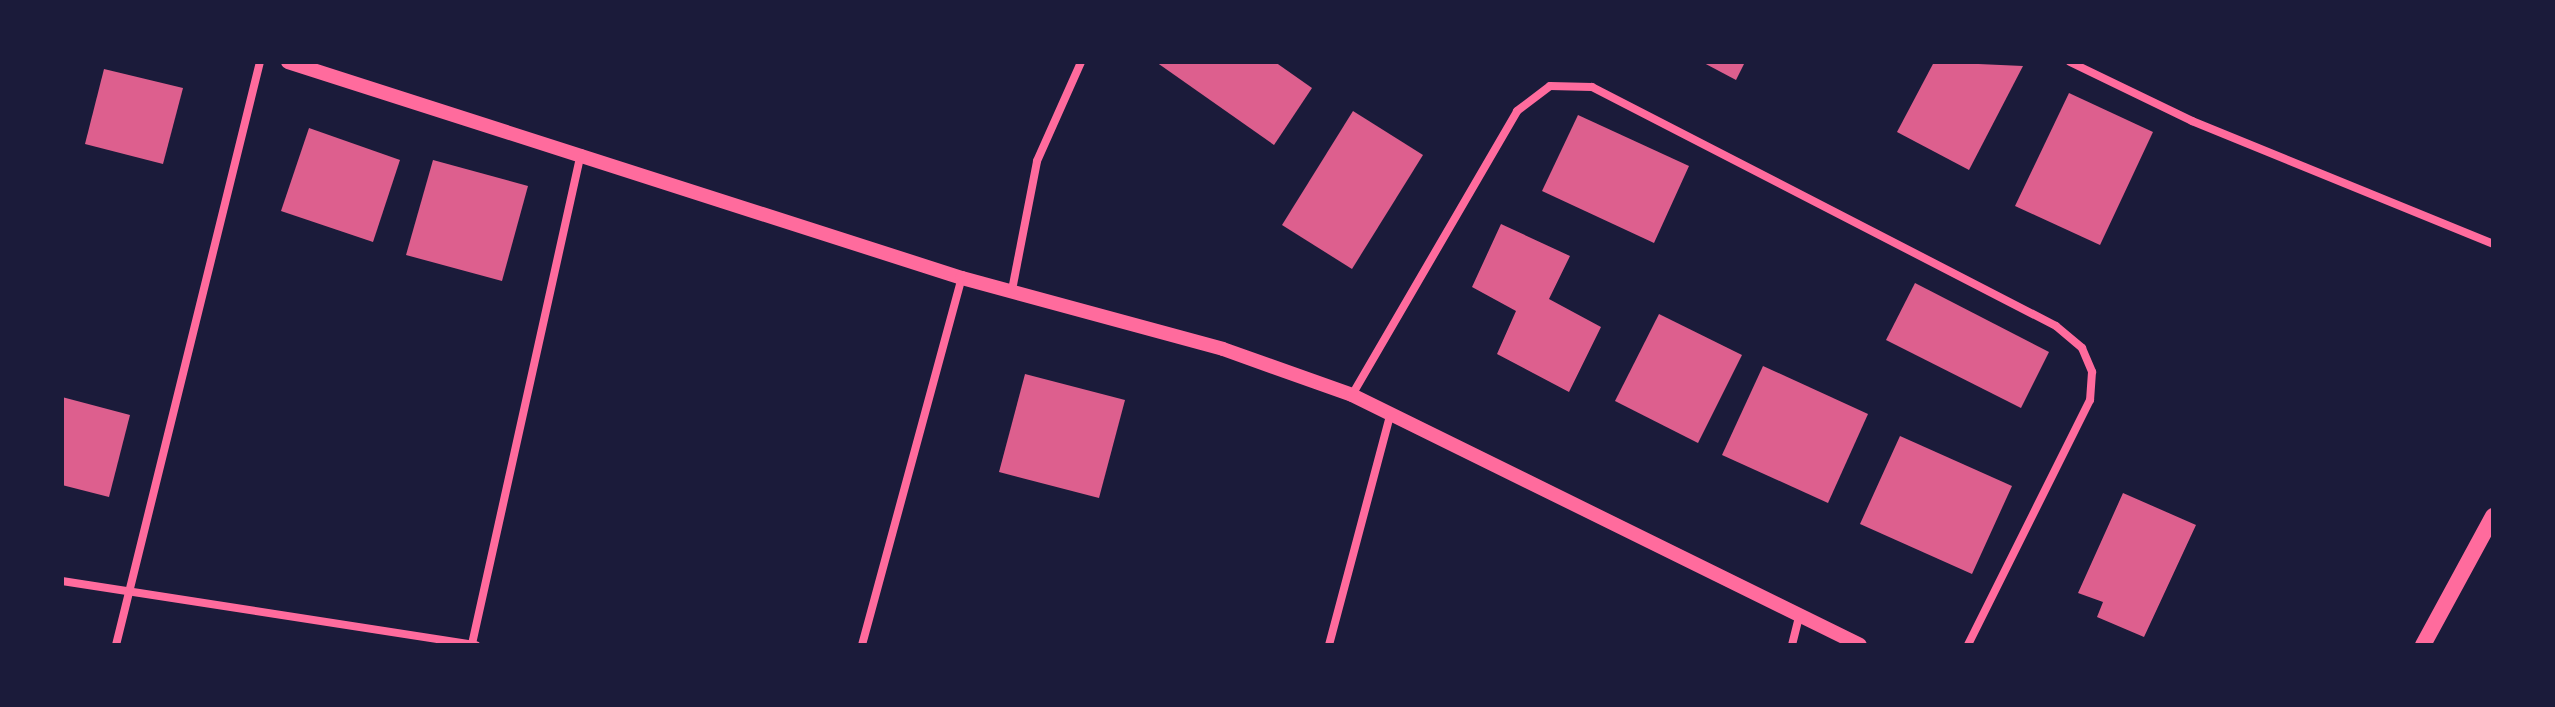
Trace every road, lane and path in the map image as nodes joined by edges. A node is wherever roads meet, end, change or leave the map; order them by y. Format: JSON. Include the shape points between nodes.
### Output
{"nodes":[{"id":1,"x":260,"y":62,"type":"edge"},
{"id":2,"x":288,"y":62,"type":"edge"},
{"id":3,"x":1081,"y":62,"type":"edge"},
{"id":4,"x":2070,"y":62,"type":"edge"},
{"id":5,"x":581,"y":151,"type":"junction"},
{"id":6,"x":2493,"y":244,"type":"edge"},
{"id":7,"x":962,"y":278,"type":"junction"},
{"id":8,"x":1012,"y":290,"type":"junction"},
{"id":9,"x":1352,"y":395,"type":"junction"},
{"id":10,"x":1390,"y":415,"type":"junction"},
{"id":11,"x":2493,"y":516,"type":"edge"},
{"id":12,"x":62,"y":581,"type":"edge"},
{"id":13,"x":129,"y":591,"type":"junction"},
{"id":14,"x":1799,"y":616,"type":"junction"},
{"id":15,"x":116,"y":645,"type":"edge"},
{"id":16,"x":474,"y":645,"type":"edge"},
{"id":17,"x":862,"y":645,"type":"edge"},
{"id":18,"x":1329,"y":645,"type":"edge"},
{"id":19,"x":1792,"y":645,"type":"edge"},
{"id":20,"x":1860,"y":645,"type":"edge"},
{"id":21,"x":1968,"y":645,"type":"edge"},
{"id":22,"x":2423,"y":645,"type":"edge"}],
"edges":[{"from":1,"to":13,"type":"street"},
{"from":2,"to":5,"type":"street"},
{"from":3,"to":8,"type":"street","via":[[1037,161]]},
{"from":4,"to":6,"type":"street","via":[[2192,121]]},
{"from":5,"to":7,"type":"street"},
{"from":5,"to":16,"type":"street"},
{"from":7,"to":8,"type":"street"},
{"from":7,"to":17,"type":"street"},
{"from":8,"to":9,"type":"street","via":[[1223,349]]},
{"from":9,"to":10,"type":"street"},
{"from":9,"to":21,"type":"street","via":[[1517,111],[1550,86],[1592,87],[2056,326],[2082,348],[2092,372],[2090,400]]},
{"from":10,"to":14,"type":"street"},
{"from":10,"to":18,"type":"street"},
{"from":11,"to":22,"type":"main road"},
{"from":12,"to":13,"type":"street"},
{"from":13,"to":15,"type":"street"},
{"from":13,"to":16,"type":"street"},
{"from":14,"to":19,"type":"street"},
{"from":14,"to":20,"type":"street"}]}
